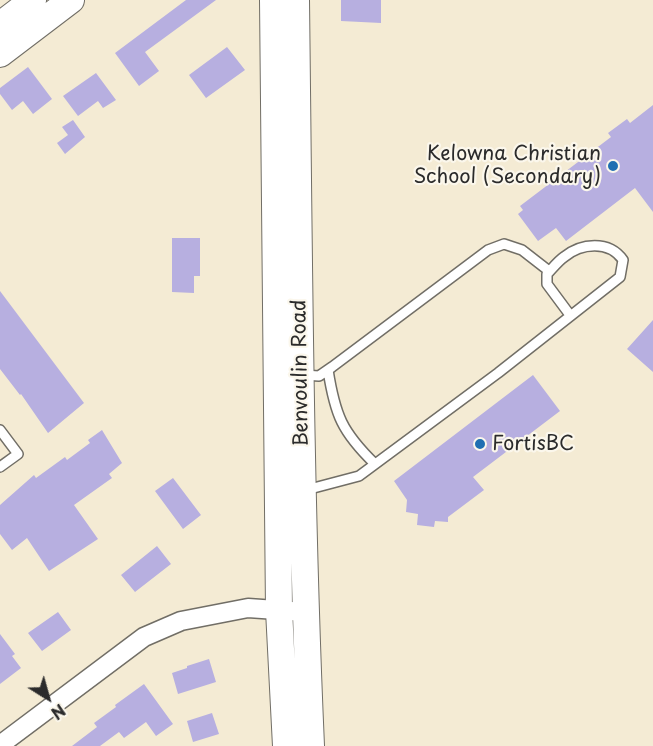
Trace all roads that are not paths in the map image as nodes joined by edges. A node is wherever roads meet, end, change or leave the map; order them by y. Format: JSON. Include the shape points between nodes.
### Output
{"nodes":[{"id":1,"x":33,"y":0,"type":"edge"},
{"id":2,"x":71,"y":0,"type":"edge"},
{"id":3,"x":273,"y":0,"type":"edge"},
{"id":4,"x":296,"y":0,"type":"edge"},
{"id":5,"x":0,"y":25,"type":"edge"},
{"id":6,"x":0,"y":54,"type":"edge"},
{"id":7,"x":549,"y":271,"type":"junction"},
{"id":8,"x":570,"y":315,"type":"junction"},
{"id":9,"x":328,"y":370,"type":"junction"},
{"id":10,"x":301,"y":375,"type":"junction"},
{"id":11,"x":0,"y":430,"type":"edge"},
{"id":12,"x":375,"y":464,"type":"junction"},
{"id":13,"x":0,"y":467,"type":"edge"},
{"id":14,"x":303,"y":490,"type":"junction"},
{"id":15,"x":279,"y":610,"type":"junction"},
{"id":16,"x":305,"y":612,"type":"junction"},
{"id":17,"x":0,"y":745,"type":"edge"},
{"id":18,"x":286,"y":746,"type":"edge"},
{"id":19,"x":311,"y":746,"type":"edge"}],
"edges":[{"from":1,"to":5,"type":"main road"},
{"from":2,"to":6,"type":"main road"},
{"from":3,"to":15,"type":"main road","name":"Benvoulin Road"},
{"from":4,"to":10,"type":"main road","name":"Benvoulin Road"},
{"from":7,"to":8,"type":"lane","via":[[547,284]]},
{"from":7,"to":8,"type":"lane","via":[[564,256],[586,246],[607,247],[623,260],[620,277]]},
{"from":7,"to":9,"type":"lane","via":[[522,250],[504,244],[488,250]]},
{"from":8,"to":12,"type":"lane"},
{"from":9,"to":10,"type":"lane","via":[[319,376]]},
{"from":9,"to":12,"type":"lane","via":[[340,421],[354,444]]},
{"from":10,"to":14,"type":"main road","name":"Benvoulin Road"},
{"from":11,"to":13,"type":"lane","via":[[18,454]]},
{"from":12,"to":14,"type":"lane","via":[[359,476]]},
{"from":14,"to":16,"type":"main road","name":"Benvoulin Road"},
{"from":15,"to":16,"type":"street"},
{"from":15,"to":17,"type":"street","via":[[248,608],[181,621],[144,637]]},
{"from":15,"to":18,"type":"main road","name":"Benvoulin Road"},
{"from":16,"to":19,"type":"main road","name":"Benvoulin Road"}]}
